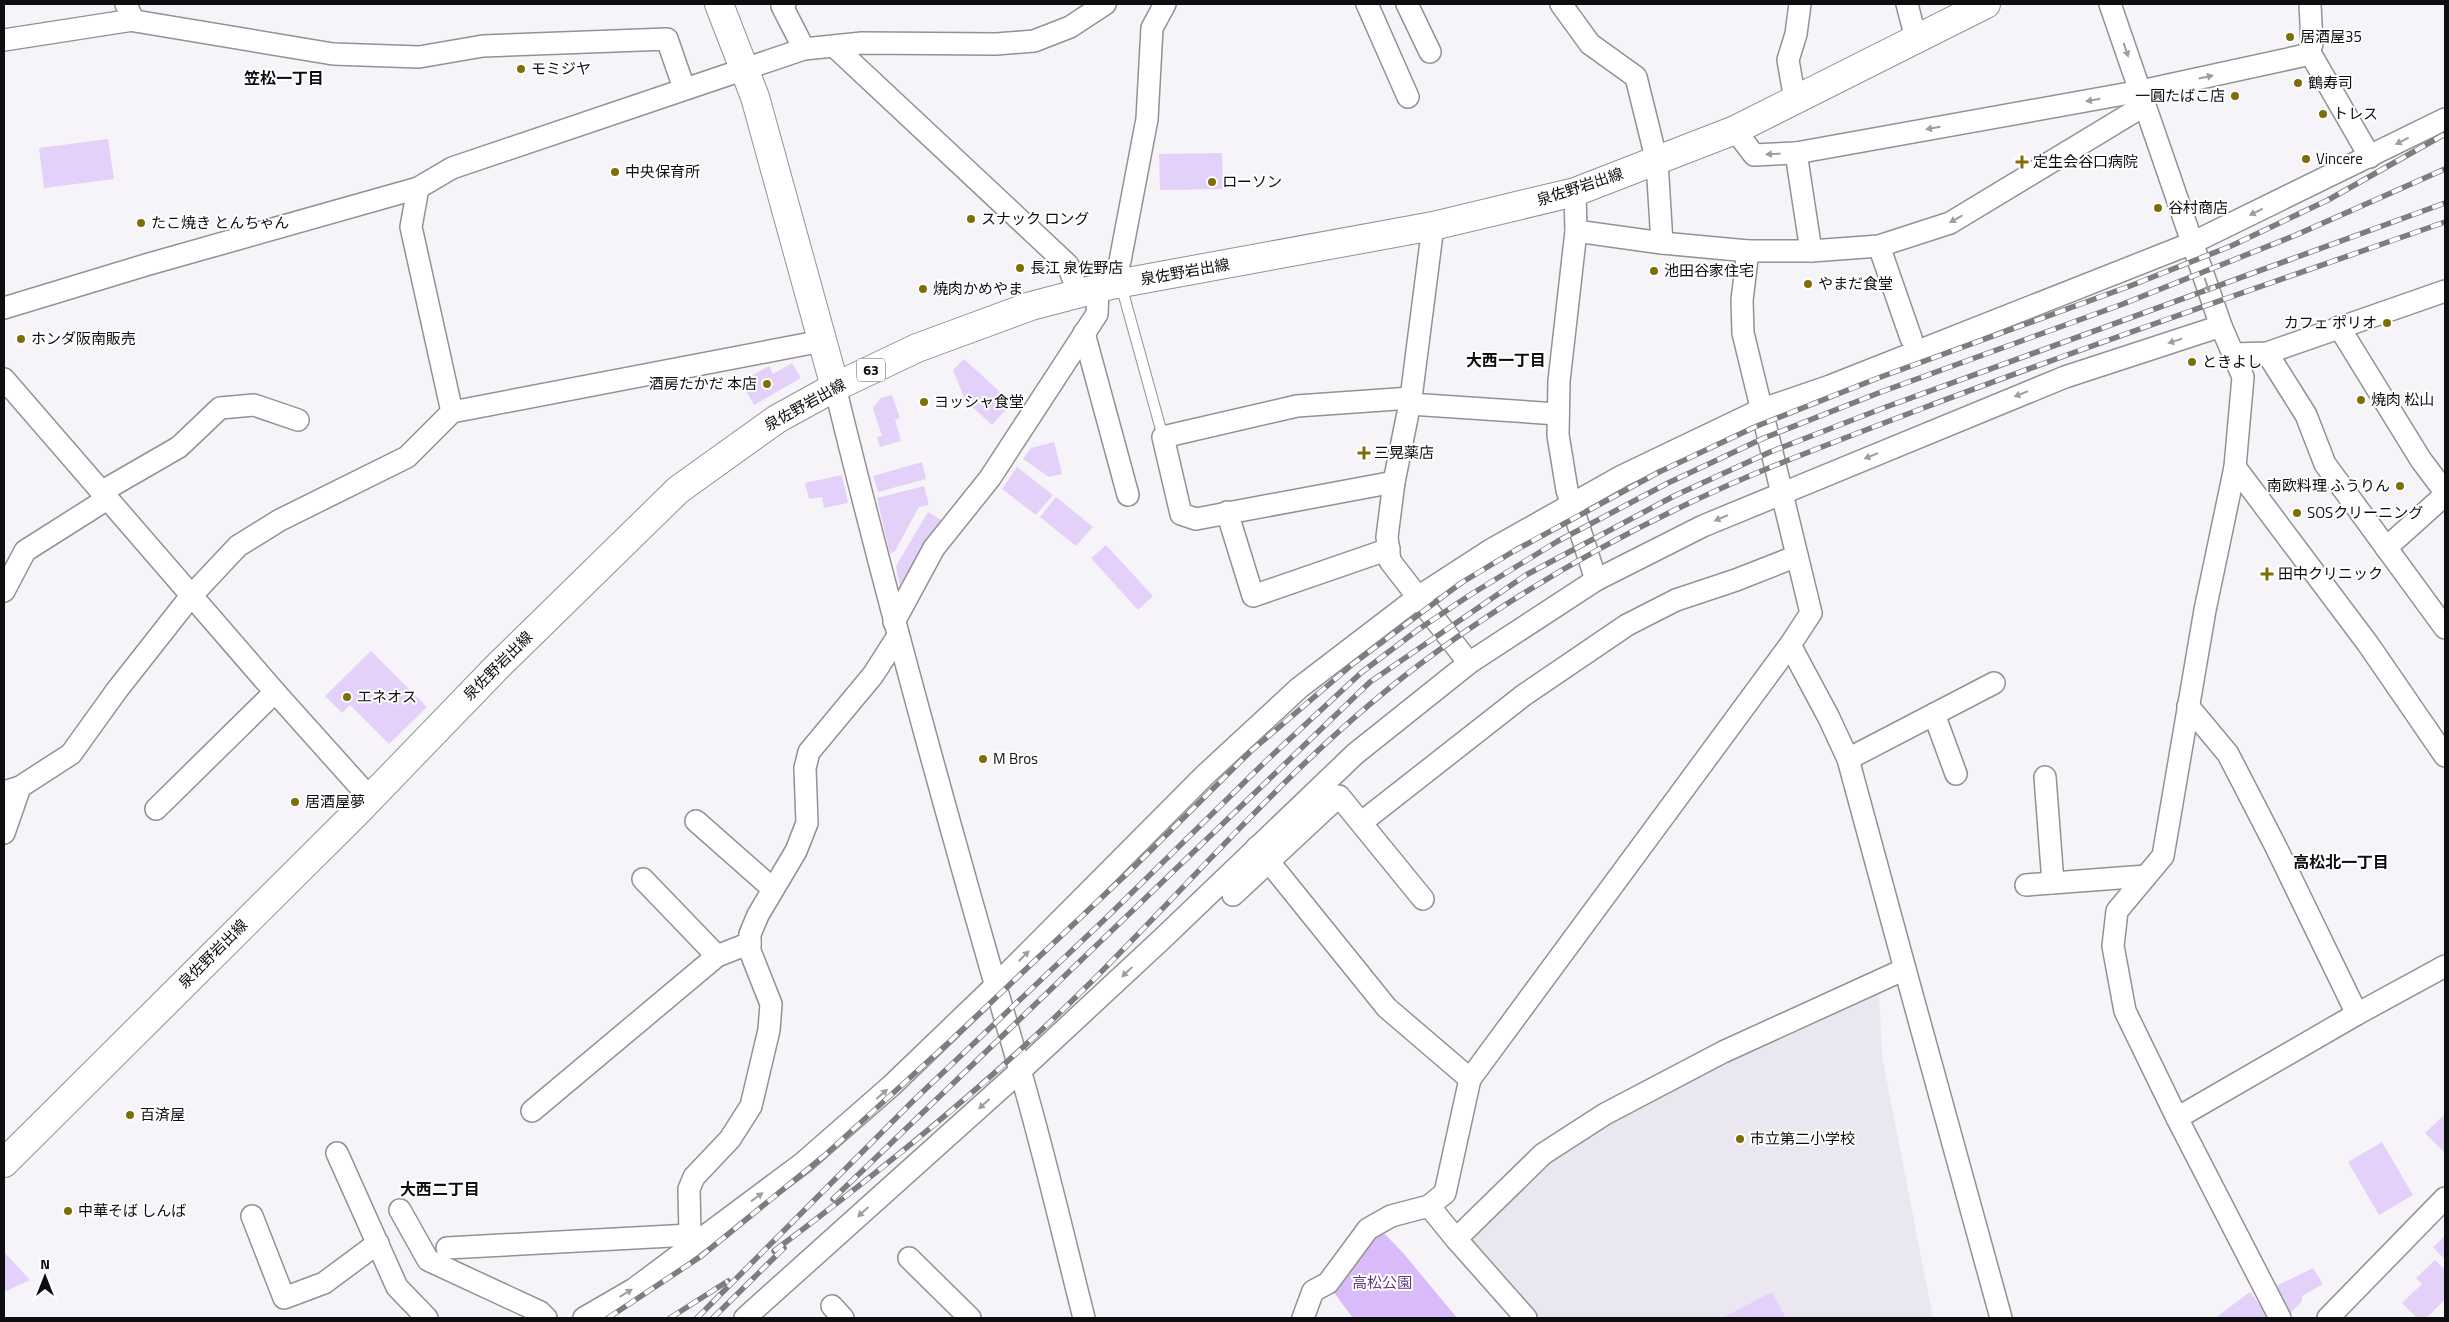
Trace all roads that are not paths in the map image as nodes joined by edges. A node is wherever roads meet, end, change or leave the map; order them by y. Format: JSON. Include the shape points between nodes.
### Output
{"nodes":[{"id":1,"x":719,"y":4,"type":"edge"},
{"id":2,"x":785,"y":4,"type":"edge"},
{"id":3,"x":1105,"y":4,"type":"edge"},
{"id":4,"x":1165,"y":4,"type":"edge"},
{"id":5,"x":1367,"y":4,"type":"edge"},
{"id":6,"x":1407,"y":4,"type":"edge"},
{"id":7,"x":1561,"y":4,"type":"edge"},
{"id":8,"x":1800,"y":4,"type":"edge"},
{"id":9,"x":1907,"y":4,"type":"edge"},
{"id":10,"x":1986,"y":4,"type":"edge"},
{"id":11,"x":2110,"y":4,"type":"edge"},
{"id":12,"x":2310,"y":4,"type":"edge"},
{"id":13,"x":129,"y":15,"type":"edge"},
{"id":14,"x":1916,"y":39,"type":"junction"},
{"id":15,"x":4,"y":40,"type":"edge"},
{"id":16,"x":835,"y":47,"type":"junction"},
{"id":17,"x":804,"y":49,"type":"junction"},
{"id":18,"x":2309,"y":51,"type":"junction"},
{"id":19,"x":1430,"y":52,"type":"dead end"},
{"id":20,"x":745,"y":68,"type":"junction"},
{"id":21,"x":684,"y":88,"type":"junction"},
{"id":22,"x":1408,"y":97,"type":"dead end"},
{"id":23,"x":2143,"y":98,"type":"junction"},
{"id":24,"x":1795,"y":100,"type":"junction"},
{"id":25,"x":2445,"y":119,"type":"edge"},
{"id":26,"x":1735,"y":130,"type":"junction"},
{"id":27,"x":1796,"y":153,"type":"junction"},
{"id":28,"x":2370,"y":157,"type":"junction"},
{"id":29,"x":1657,"y":162,"type":"junction"},
{"id":30,"x":418,"y":188,"type":"junction"},
{"id":31,"x":1575,"y":192,"type":"junction"},
{"id":32,"x":1433,"y":226,"type":"junction"},
{"id":33,"x":1576,"y":231,"type":"junction"},
{"id":34,"x":1662,"y":243,"type":"junction"},
{"id":35,"x":2192,"y":243,"type":"junction"},
{"id":36,"x":1880,"y":246,"type":"junction"},
{"id":37,"x":1748,"y":251,"type":"junction"},
{"id":38,"x":1811,"y":251,"type":"junction"},
{"id":39,"x":1102,"y":287,"type":"junction"},
{"id":40,"x":2445,"y":291,"type":"edge"},
{"id":41,"x":4,"y":308,"type":"edge"},
{"id":42,"x":2221,"y":326,"type":"junction"},
{"id":43,"x":2339,"y":327,"type":"junction"},
{"id":44,"x":1084,"y":333,"type":"junction"},
{"id":45,"x":1912,"y":338,"type":"dead end"},
{"id":46,"x":822,"y":341,"type":"junction"},
{"id":47,"x":2267,"y":353,"type":"junction"},
{"id":48,"x":2233,"y":354,"type":"junction"},
{"id":49,"x":4,"y":379,"type":"edge"},
{"id":50,"x":835,"y":387,"type":"junction"},
{"id":51,"x":1410,"y":401,"type":"junction"},
{"id":52,"x":12,"y":404,"type":"edge"},
{"id":53,"x":1760,"y":410,"type":"junction"},
{"id":54,"x":452,"y":412,"type":"junction"},
{"id":55,"x":1558,"y":414,"type":"junction"},
{"id":56,"x":298,"y":420,"type":"dead end"},
{"id":57,"x":1163,"y":437,"type":"junction"},
{"id":58,"x":2235,"y":467,"type":"junction"},
{"id":59,"x":1394,"y":482,"type":"junction"},
{"id":60,"x":1782,"y":493,"type":"junction"},
{"id":61,"x":2445,"y":493,"type":"edge"},
{"id":62,"x":1128,"y":495,"type":"dead end"},
{"id":63,"x":104,"y":496,"type":"junction"},
{"id":64,"x":1572,"y":506,"type":"junction"},
{"id":65,"x":1228,"y":512,"type":"junction"},
{"id":66,"x":2386,"y":548,"type":"junction"},
{"id":67,"x":1389,"y":549,"type":"junction"},
{"id":68,"x":1797,"y":556,"type":"junction"},
{"id":69,"x":1596,"y":580,"type":"junction"},
{"id":70,"x":4,"y":591,"type":"edge"},
{"id":71,"x":191,"y":596,"type":"junction"},
{"id":72,"x":1418,"y":597,"type":"junction"},
{"id":73,"x":2445,"y":628,"type":"edge"},
{"id":74,"x":896,"y":629,"type":"junction"},
{"id":75,"x":1790,"y":645,"type":"junction"},
{"id":76,"x":1469,"y":663,"type":"junction"},
{"id":77,"x":1994,"y":683,"type":"dead end"},
{"id":78,"x":275,"y":692,"type":"junction"},
{"id":79,"x":2188,"y":706,"type":"junction"},
{"id":80,"x":1934,"y":714,"type":"junction"},
{"id":81,"x":2445,"y":756,"type":"edge"},
{"id":82,"x":1848,"y":760,"type":"junction"},
{"id":83,"x":1956,"y":774,"type":"dead end"},
{"id":84,"x":2045,"y":777,"type":"dead end"},
{"id":85,"x":12,"y":789,"type":"edge"},
{"id":86,"x":370,"y":798,"type":"junction"},
{"id":87,"x":156,"y":809,"type":"dead end"},
{"id":88,"x":696,"y":821,"type":"dead end"},
{"id":89,"x":1362,"y":822,"type":"junction"},
{"id":90,"x":4,"y":833,"type":"edge"},
{"id":91,"x":1263,"y":854,"type":"junction"},
{"id":92,"x":2146,"y":876,"type":"junction"},
{"id":93,"x":643,"y":878,"type":"dead end"},
{"id":94,"x":2053,"y":883,"type":"junction"},
{"id":95,"x":2026,"y":885,"type":"dead end"},
{"id":96,"x":773,"y":889,"type":"junction"},
{"id":97,"x":1233,"y":895,"type":"dead end"},
{"id":98,"x":1423,"y":899,"type":"dead end"},
{"id":99,"x":750,"y":942,"type":"junction"},
{"id":100,"x":716,"y":956,"type":"junction"},
{"id":101,"x":2445,"y":966,"type":"edge"},
{"id":102,"x":1905,"y":969,"type":"junction"},
{"id":103,"x":994,"y":986,"type":"junction"},
{"id":104,"x":2357,"y":1014,"type":"junction"},
{"id":105,"x":1020,"y":1071,"type":"junction"},
{"id":106,"x":1470,"y":1079,"type":"junction"},
{"id":107,"x":532,"y":1111,"type":"dead end"},
{"id":108,"x":2177,"y":1118,"type":"junction"},
{"id":109,"x":337,"y":1153,"type":"dead end"},
{"id":110,"x":4,"y":1163,"type":"edge"},
{"id":111,"x":2445,"y":1198,"type":"edge"},
{"id":112,"x":1429,"y":1206,"type":"junction"},
{"id":113,"x":400,"y":1210,"type":"dead end"},
{"id":114,"x":252,"y":1216,"type":"dead end"},
{"id":115,"x":694,"y":1238,"type":"junction"},
{"id":116,"x":1456,"y":1239,"type":"junction"},
{"id":117,"x":378,"y":1243,"type":"junction"},
{"id":118,"x":447,"y":1248,"type":"dead end"},
{"id":119,"x":909,"y":1258,"type":"dead end"},
{"id":120,"x":427,"y":1318,"type":"edge"},
{"id":121,"x":546,"y":1318,"type":"edge"},
{"id":122,"x":584,"y":1318,"type":"edge"},
{"id":123,"x":745,"y":1318,"type":"edge"},
{"id":124,"x":970,"y":1318,"type":"edge"},
{"id":125,"x":1084,"y":1318,"type":"edge"},
{"id":126,"x":1303,"y":1318,"type":"edge"},
{"id":127,"x":1526,"y":1318,"type":"edge"},
{"id":128,"x":2001,"y":1318,"type":"edge"},
{"id":129,"x":2280,"y":1318,"type":"edge"},
{"id":130,"x":2328,"y":1318,"type":"edge"}],
"edges":[{"from":1,"to":20,"type":"main road"},
{"from":2,"to":17,"type":"street","via":[[782,6]]},
{"from":3,"to":16,"type":"street","via":[[1070,27],[1034,42],[862,43]]},
{"from":4,"to":39,"type":"street","via":[[1152,28],[1147,119],[1120,261]]},
{"from":5,"to":22,"type":"street"},
{"from":6,"to":19,"type":"street"},
{"from":7,"to":29,"type":"street","via":[[1590,44],[1636,76]]},
{"from":8,"to":24,"type":"street","via":[[1788,60]]},
{"from":9,"to":14,"type":"street"},
{"from":10,"to":14,"type":"main road","name":"泉佐野岩出線","number":"63"},
{"from":11,"to":23,"type":"street","one_way":true},
{"from":12,"to":18,"type":"street","via":[[2312,44]]},
{"from":13,"to":15,"type":"street"},
{"from":13,"to":21,"type":"street","via":[[333,54],[419,57],[483,46],[667,39]]},
{"from":14,"to":24,"type":"main road","name":"泉佐野岩出線","number":"63"},
{"from":16,"to":17,"type":"street"},
{"from":16,"to":39,"type":"street","via":[[1068,265]]},
{"from":17,"to":20,"type":"street"},
{"from":23,"to":18,"type":"street","one_way":true,"via":[[2306,55]]},
{"from":18,"to":28,"type":"street"},
{"from":20,"to":21,"type":"street"},
{"from":20,"to":46,"type":"main road"},
{"from":21,"to":30,"type":"street","via":[[452,168]]},
{"from":23,"to":27,"type":"street","one_way":true},
{"from":23,"to":35,"type":"street"},
{"from":23,"to":36,"type":"street","one_way":true,"via":[[1950,223]]},
{"from":24,"to":26,"type":"main road","name":"泉佐野岩出線","number":"63"},
{"from":25,"to":28,"type":"street","one_way":true},
{"from":27,"to":26,"type":"street","one_way":true,"via":[[1754,155]]},
{"from":26,"to":29,"type":"main road","name":"泉佐野岩出線","number":"63"},
{"from":27,"to":38,"type":"street"},
{"from":28,"to":35,"type":"street","one_way":true},
{"from":29,"to":31,"type":"main road","name":"泉佐野岩出線","number":"63"},
{"from":29,"to":34,"type":"street"},
{"from":30,"to":41,"type":"street"},
{"from":30,"to":54,"type":"street","via":[[411,227]]},
{"from":31,"to":32,"type":"main road","name":"泉佐野岩出線","number":"63"},
{"from":31,"to":33,"type":"street"},
{"from":32,"to":39,"type":"main road","name":"泉佐野岩出線","number":"63"},
{"from":32,"to":51,"type":"street"},
{"from":33,"to":34,"type":"street"},
{"from":33,"to":55,"type":"street"},
{"from":34,"to":37,"type":"street"},
{"from":35,"to":42,"type":"street","one_way":true},
{"from":35,"to":53,"type":"street","via":[[1830,386]]},
{"from":36,"to":38,"type":"street"},
{"from":36,"to":45,"type":"street"},
{"from":37,"to":38,"type":"street"},
{"from":37,"to":53,"type":"street","via":[[1742,300],[1743,332]]},
{"from":39,"to":44,"type":"street","via":[[1097,314]]},
{"from":39,"to":50,"type":"main road","name":"泉佐野岩出線","number":"63","via":[[1031,306],[917,348]]},
{"from":39,"to":57,"type":"lane"},
{"from":40,"to":43,"type":"street"},
{"from":42,"to":48,"type":"street"},
{"from":42,"to":60,"type":"street","one_way":true,"via":[[2065,376]]},
{"from":43,"to":47,"type":"street"},
{"from":43,"to":61,"type":"street"},
{"from":44,"to":62,"type":"street"},
{"from":44,"to":74,"type":"street","via":[[990,478],[934,548]]},
{"from":46,"to":50,"type":"main road"},
{"from":46,"to":54,"type":"street"},
{"from":47,"to":48,"type":"street"},
{"from":47,"to":66,"type":"street","via":[[2306,415],[2325,464]]},
{"from":48,"to":58,"type":"street","via":[[2243,377]]},
{"from":49,"to":52,"type":"street"},
{"from":50,"to":74,"type":"street"},
{"from":50,"to":86,"type":"main road","name":"泉佐野岩出線","number":"63","via":[[777,419],[678,490],[497,666]]},
{"from":51,"to":55,"type":"street"},
{"from":51,"to":57,"type":"street","via":[[1297,406]]},
{"from":51,"to":59,"type":"street"},
{"from":52,"to":63,"type":"street"},
{"from":53,"to":60,"type":"street"},
{"from":53,"to":64,"type":"street","via":[[1622,476]]},
{"from":54,"to":71,"type":"street","via":[[407,457],[280,520],[238,546]]},
{"from":55,"to":64,"type":"street","via":[[1558,435]]},
{"from":56,"to":63,"type":"street","via":[[254,406],[220,408],[179,447]]},
{"from":57,"to":65,"type":"street","via":[[1181,514],[1196,519]]},
{"from":58,"to":79,"type":"street"},
{"from":58,"to":81,"type":"street","via":[[2368,644]]},
{"from":59,"to":65,"type":"street"},
{"from":59,"to":67,"type":"street","via":[[1387,537]]},
{"from":60,"to":68,"type":"street"},
{"from":60,"to":69,"type":"street","one_way":true,"via":[[1702,526]]},
{"from":61,"to":66,"type":"street"},
{"from":63,"to":70,"type":"street","via":[[24,551]]},
{"from":63,"to":71,"type":"street"},
{"from":64,"to":69,"type":"street"},
{"from":64,"to":72,"type":"street","via":[[1488,551]]},
{"from":65,"to":67,"type":"street","via":[[1253,596]]},
{"from":66,"to":73,"type":"street"},
{"from":67,"to":72,"type":"street","via":[[1390,561]]},
{"from":68,"to":75,"type":"street","via":[[1811,613]]},
{"from":68,"to":89,"type":"street","via":[[1676,600],[1627,625],[1524,695]]},
{"from":69,"to":76,"type":"street"},
{"from":71,"to":78,"type":"street"},
{"from":71,"to":85,"type":"street","via":[[71,754]]},
{"from":72,"to":76,"type":"street"},
{"from":103,"to":72,"type":"street","one_way":true,"via":[[1205,775],[1300,688]]},
{"from":74,"to":96,"type":"street","via":[[873,676],[809,752],[805,768],[807,823],[796,851]]},
{"from":74,"to":103,"type":"street"},
{"from":75,"to":82,"type":"street"},
{"from":75,"to":106,"type":"street"},
{"from":76,"to":91,"type":"street","via":[[1355,754]]},
{"from":77,"to":80,"type":"street"},
{"from":78,"to":86,"type":"street"},
{"from":78,"to":87,"type":"street"},
{"from":79,"to":92,"type":"street","via":[[2163,856]]},
{"from":79,"to":104,"type":"street","via":[[2228,754]]},
{"from":80,"to":82,"type":"street"},
{"from":80,"to":83,"type":"street"},
{"from":82,"to":102,"type":"street"},
{"from":84,"to":94,"type":"street"},
{"from":85,"to":90,"type":"street"},
{"from":86,"to":110,"type":"main road","name":"泉佐野岩出線","number":"63"},
{"from":88,"to":96,"type":"street"},
{"from":89,"to":91,"type":"street","via":[[1339,796]]},
{"from":89,"to":98,"type":"street"},
{"from":91,"to":97,"type":"street"},
{"from":91,"to":105,"type":"street","one_way":true},
{"from":91,"to":106,"type":"street","via":[[1387,1008]]},
{"from":92,"to":94,"type":"street"},
{"from":92,"to":108,"type":"street","via":[[2117,912],[2113,946],[2125,1011]]},
{"from":93,"to":100,"type":"street"},
{"from":94,"to":95,"type":"street"},
{"from":96,"to":99,"type":"street","via":[[758,915]]},
{"from":99,"to":100,"type":"street"},
{"from":99,"to":115,"type":"street","via":[[750,951],[771,1004],[769,1030],[751,1106],[730,1139],[694,1178],[689,1189]]},
{"from":100,"to":107,"type":"street"},
{"from":101,"to":104,"type":"street"},
{"from":102,"to":116,"type":"street","via":[[1723,1052],[1605,1114],[1543,1154]]},
{"from":102,"to":128,"type":"street"},
{"from":103,"to":105,"type":"street"},
{"from":115,"to":103,"type":"street","one_way":true,"via":[[803,1163],[891,1086]]},
{"from":104,"to":108,"type":"street"},
{"from":105,"to":123,"type":"street","one_way":true},
{"from":105,"to":125,"type":"street"},
{"from":106,"to":112,"type":"street","via":[[1445,1193]]},
{"from":108,"to":129,"type":"street"},
{"from":109,"to":117,"type":"street"},
{"from":111,"to":130,"type":"street"},
{"from":112,"to":116,"type":"street"},
{"from":112,"to":126,"type":"street","via":[[1391,1216],[1368,1229],[1328,1283],[1313,1291]]},
{"from":113,"to":121,"type":"street","via":[[428,1260],[540,1312]]},
{"from":114,"to":117,"type":"street","via":[[284,1298],[324,1283]]},
{"from":115,"to":118,"type":"street"},
{"from":122,"to":115,"type":"street","one_way":true,"via":[[634,1289]]},
{"from":116,"to":127,"type":"street"},
{"from":117,"to":120,"type":"street","via":[[397,1286]]},
{"from":119,"to":124,"type":"street"}]}
